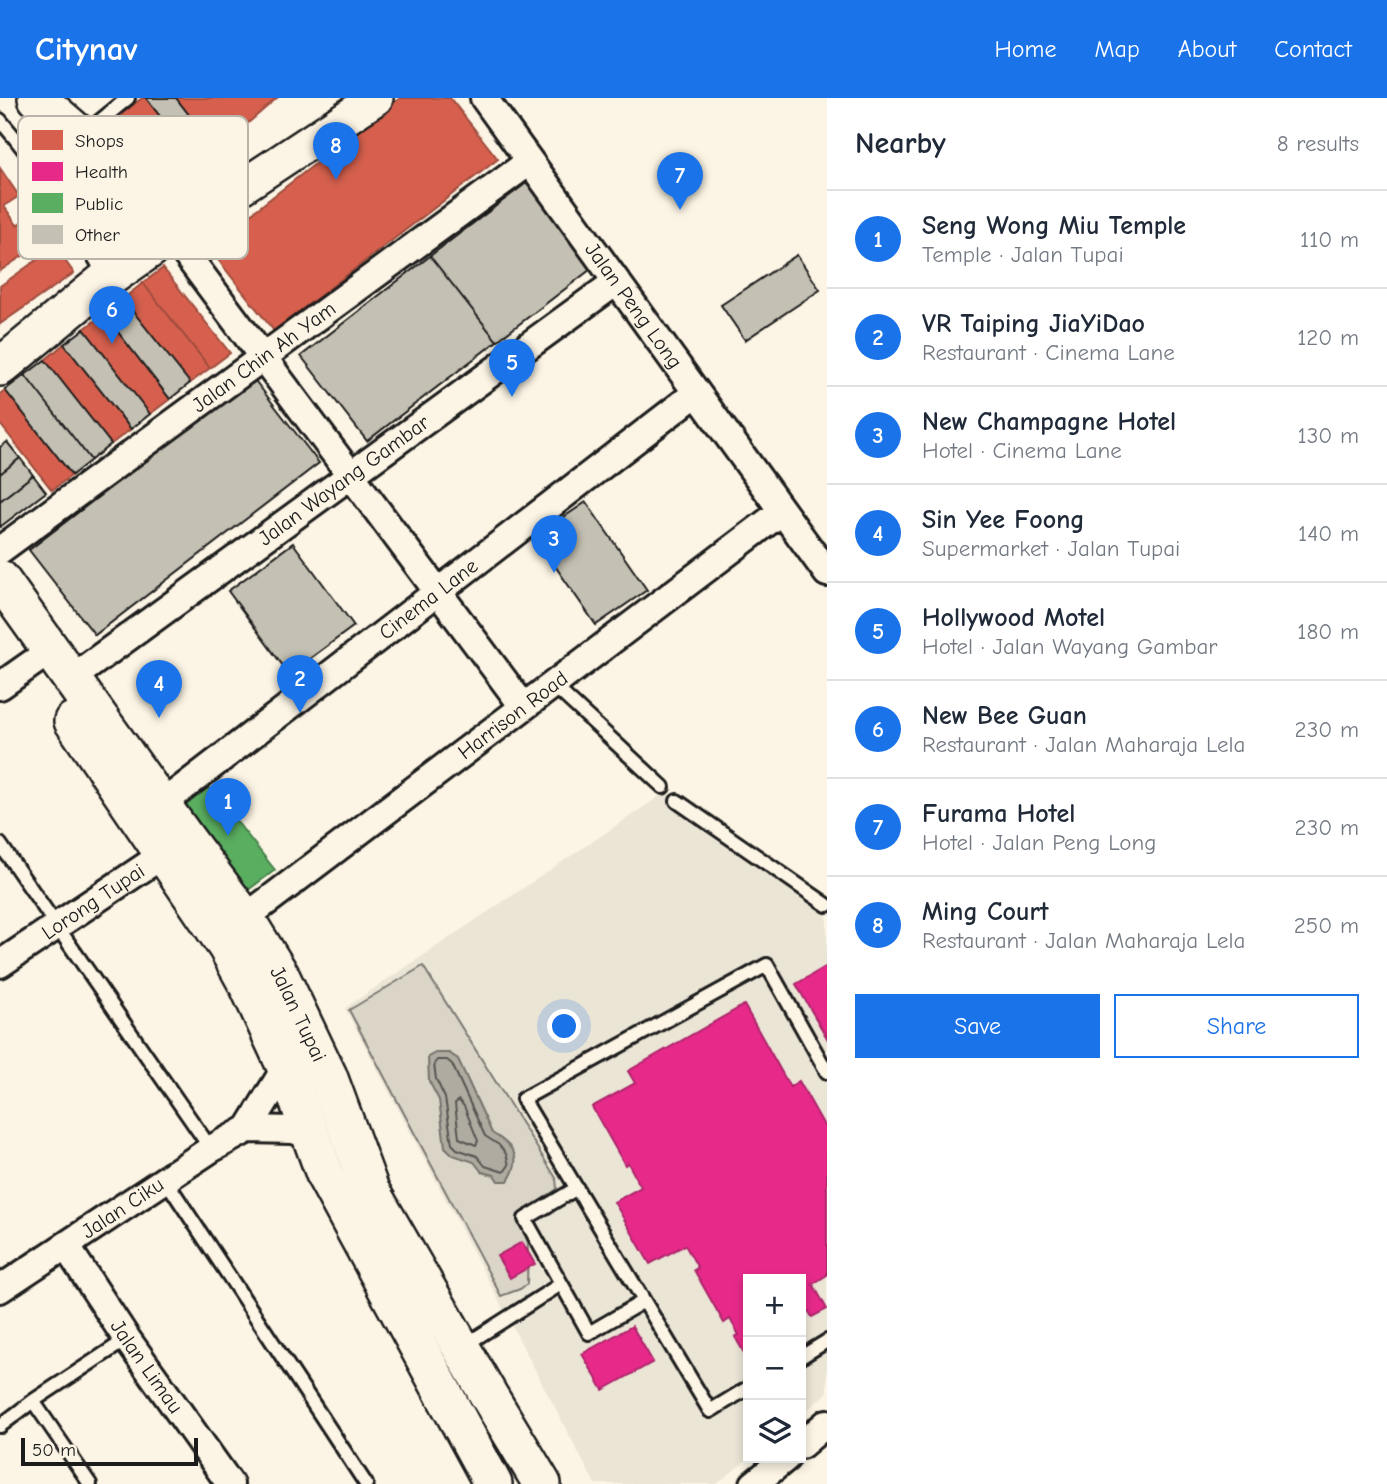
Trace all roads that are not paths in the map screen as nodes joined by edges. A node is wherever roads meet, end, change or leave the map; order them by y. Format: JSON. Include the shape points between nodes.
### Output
{"nodes":[{"id":1,"x":37,"y":98,"type":"edge"},
{"id":2,"x":128,"y":98,"type":"edge"},
{"id":3,"x":376,"y":98,"type":"edge"},
{"id":4,"x":484,"y":98,"type":"edge"},
{"id":5,"x":58,"y":116,"type":"edge"},
{"id":6,"x":106,"y":116,"type":"edge"},
{"id":7,"x":0,"y":120,"type":"edge"},
{"id":8,"x":18,"y":141,"type":"edge"},
{"id":9,"x":529,"y":162,"type":"junction"},
{"id":10,"x":248,"y":183,"type":"edge"},
{"id":11,"x":96,"y":259,"type":"edge"},
{"id":12,"x":135,"y":259,"type":"edge"},
{"id":13,"x":189,"y":259,"type":"edge"},
{"id":14,"x":107,"y":279,"type":"junction"},
{"id":15,"x":616,"y":282,"type":"junction"},
{"id":16,"x":262,"y":357,"type":"junction"},
{"id":17,"x":0,"y":367,"type":"edge"},
{"id":18,"x":695,"y":394,"type":"junction"},
{"id":19,"x":351,"y":475,"type":"junction"},
{"id":20,"x":781,"y":512,"type":"junction"},
{"id":21,"x":0,"y":550,"type":"edge"},
{"id":22,"x":827,"y":573,"type":"edge"},
{"id":23,"x":0,"y":579,"type":"edge"},
{"id":24,"x":437,"y":592,"type":"junction"},
{"id":25,"x":0,"y":616,"type":"edge"},
{"id":26,"x":34,"y":662,"type":"junction"},
{"id":27,"x":72,"y":678,"type":"junction"},
{"id":28,"x":552,"y":684,"type":"junction"},
{"id":29,"x":0,"y":686,"type":"edge"},
{"id":30,"x":523,"y":706,"type":"junction"},
{"id":31,"x":663,"y":787,"type":"dead end"},
{"id":32,"x":677,"y":800,"type":"dead end"},
{"id":33,"x":162,"y":804,"type":"junction"},
{"id":34,"x":0,"y":844,"type":"edge"},
{"id":35,"x":175,"y":847,"type":"junction"},
{"id":36,"x":827,"y":905,"type":"edge"},
{"id":37,"x":245,"y":918,"type":"junction"},
{"id":38,"x":56,"y":926,"type":"junction"},
{"id":39,"x":0,"y":964,"type":"edge"},
{"id":40,"x":286,"y":1067,"type":"junction"},
{"id":41,"x":827,"y":1072,"type":"edge"},
{"id":42,"x":248,"y":1129,"type":"junction"},
{"id":43,"x":310,"y":1135,"type":"junction"},
{"id":44,"x":211,"y":1149,"type":"junction"},
{"id":45,"x":164,"y":1179,"type":"junction"},
{"id":46,"x":577,"y":1188,"type":"junction"},
{"id":47,"x":66,"y":1246,"type":"junction"},
{"id":48,"x":561,"y":1284,"type":"junction"},
{"id":49,"x":0,"y":1289,"type":"edge"},
{"id":50,"x":644,"y":1301,"type":"junction"},
{"id":51,"x":127,"y":1339,"type":"junction"},
{"id":52,"x":827,"y":1341,"type":"edge"},
{"id":53,"x":806,"y":1354,"type":"edge"},
{"id":54,"x":445,"y":1357,"type":"junction"},
{"id":55,"x":743,"y":1391,"type":"edge"},
{"id":56,"x":33,"y":1401,"type":"junction"},
{"id":57,"x":827,"y":1423,"type":"edge"},
{"id":58,"x":0,"y":1426,"type":"edge"},
{"id":59,"x":806,"y":1441,"type":"edge"},
{"id":60,"x":780,"y":1463,"type":"edge"},
{"id":61,"x":483,"y":1477,"type":"edge"},
{"id":62,"x":90,"y":1484,"type":"edge"},
{"id":63,"x":230,"y":1484,"type":"edge"},
{"id":64,"x":366,"y":1484,"type":"edge"},
{"id":65,"x":542,"y":1484,"type":"edge"},
{"id":66,"x":754,"y":1484,"type":"edge"}],
"edges":[{"from":1,"to":5,"type":"main road"},
{"from":2,"to":6,"type":"lane"},
{"from":3,"to":10,"type":"street"},
{"from":4,"to":9,"type":"street","name":"Jalan Peng Long"},
{"from":7,"to":8,"type":"lane"},
{"from":9,"to":15,"type":"street","name":"Jalan Peng Long"},
{"from":9,"to":16,"type":"street","name":"Jalan Chin Ah Yam"},
{"from":11,"to":14,"type":"lane"},
{"from":12,"to":14,"type":"main road"},
{"from":13,"to":16,"type":"street"},
{"from":14,"to":17,"type":"main road"},
{"from":15,"to":18,"type":"street","name":"Jalan Peng Long"},
{"from":15,"to":19,"type":"street","name":"Jalan Wayang Gambar"},
{"from":16,"to":19,"type":"street"},
{"from":16,"to":21,"type":"street","name":"Jalan Chin Ah Yam"},
{"from":18,"to":20,"type":"street","name":"Jalan Peng Long"},
{"from":18,"to":24,"type":"street","name":"Cinema Lane"},
{"from":19,"to":24,"type":"street"},
{"from":19,"to":27,"type":"street","name":"Jalan Wayang Gambar"},
{"from":20,"to":22,"type":"street","name":"Jalan Peng Long"},
{"from":20,"to":28,"type":"street","name":"Harrison Road"},
{"from":23,"to":27,"type":"main road","name":"Jalan Tupai"},
{"from":24,"to":30,"type":"street"},
{"from":24,"to":33,"type":"street","name":"Cinema Lane"},
{"from":25,"to":26,"type":"main road","name":"Jalan Tupai"},
{"from":26,"to":29,"type":"street"},
{"from":26,"to":35,"type":"main road","name":"Jalan Tupai"},
{"from":27,"to":33,"type":"main road","name":"Jalan Tupai"},
{"from":28,"to":30,"type":"street","name":"Harrison Road"},
{"from":28,"to":31,"type":"lane"},
{"from":30,"to":37,"type":"street","name":"Harrison Road"},
{"from":32,"to":36,"type":"lane"},
{"from":33,"to":35,"type":"main road","name":"Jalan Tupai"},
{"from":34,"to":38,"type":"lane"},
{"from":35,"to":37,"type":"main road","name":"Jalan Tupai"},
{"from":35,"to":38,"type":"street","name":"Lorong Tupai"},
{"from":35,"to":40,"type":"main road"},
{"from":37,"to":54,"type":"main road","name":"Jalan Tupai","via":[[307,1029],[370,1189]]},
{"from":38,"to":39,"type":"street","name":"Lorong Tupai"},
{"from":38,"to":44,"type":"lane"},
{"from":40,"to":42,"type":"street"},
{"from":40,"to":43,"type":"main road"},
{"from":41,"to":46,"type":"lane","via":[[767,965],[523,1099]]},
{"from":42,"to":43,"type":"street"},
{"from":42,"to":44,"type":"street","name":"Jalan Ciku"},
{"from":43,"to":54,"type":"main road","via":[[353,1230]]},
{"from":44,"to":45,"type":"street","name":"Jalan Ciku"},
{"from":45,"to":47,"type":"street","name":"Jalan Ciku"},
{"from":45,"to":64,"type":"lane"},
{"from":46,"to":48,"type":"lane","via":[[525,1219]]},
{"from":46,"to":50,"type":"lane"},
{"from":47,"to":49,"type":"street","name":"Jalan Ciku"},
{"from":47,"to":51,"type":"street","name":"Jalan Limau"},
{"from":48,"to":50,"type":"lane","via":[[589,1334]]},
{"from":48,"to":54,"type":"lane"},
{"from":50,"to":55,"type":"lane","via":[[710,1411]]},
{"from":51,"to":56,"type":"lane"},
{"from":51,"to":63,"type":"street","name":"Jalan Limau"},
{"from":52,"to":53,"type":"lane"},
{"from":54,"to":61,"type":"main road"},
{"from":54,"to":65,"type":"main road","name":"Jalan Tupai","via":[[489,1396]]},
{"from":56,"to":58,"type":"lane"},
{"from":56,"to":62,"type":"lane"},
{"from":57,"to":59,"type":"street"},
{"from":60,"to":66,"type":"street"}]}
